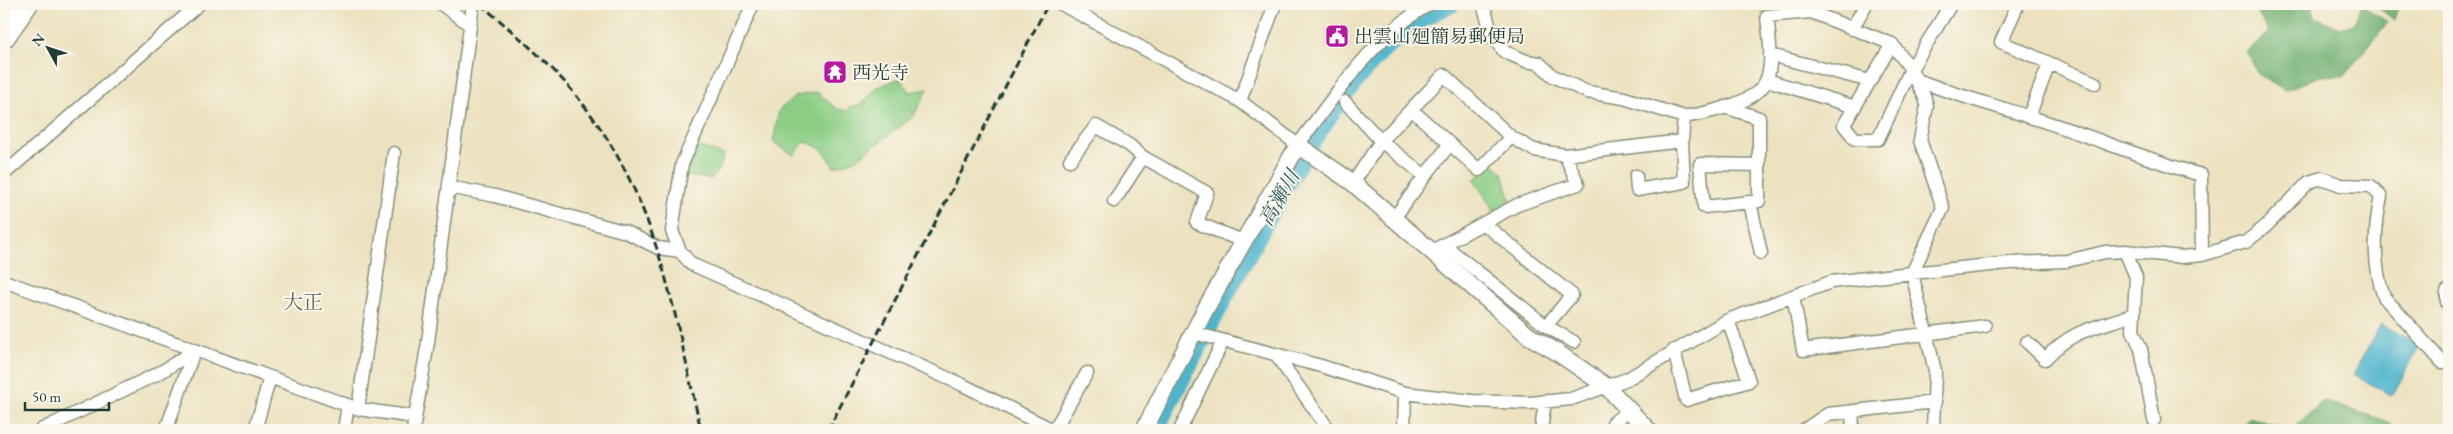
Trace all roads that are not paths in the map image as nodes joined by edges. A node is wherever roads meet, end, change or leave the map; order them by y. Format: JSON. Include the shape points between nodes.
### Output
{"nodes":[{"id":1,"x":9,"y":4,"type":"edge"},
{"id":2,"x":27,"y":4,"type":"edge"},
{"id":3,"x":199,"y":4,"type":"edge"},
{"id":4,"x":441,"y":4,"type":"edge"},
{"id":5,"x":473,"y":4,"type":"edge"},
{"id":6,"x":753,"y":4,"type":"edge"},
{"id":7,"x":1061,"y":4,"type":"edge"},
{"id":8,"x":1274,"y":4,"type":"edge"},
{"id":9,"x":1430,"y":4,"type":"edge"},
{"id":10,"x":1483,"y":4,"type":"edge"},
{"id":11,"x":1866,"y":4,"type":"edge"},
{"id":12,"x":1951,"y":4,"type":"edge"},
{"id":13,"x":2018,"y":4,"type":"edge"},
{"id":14,"x":1814,"y":8,"type":"edge"},
{"id":15,"x":4,"y":11,"type":"edge"},
{"id":16,"x":469,"y":24,"type":"junction"},
{"id":17,"x":1852,"y":28,"type":"junction"},
{"id":18,"x":4,"y":37,"type":"edge"},
{"id":19,"x":1892,"y":44,"type":"junction"},
{"id":20,"x":1770,"y":55,"type":"junction"},
{"id":21,"x":2049,"y":64,"type":"junction"},
{"id":22,"x":1913,"y":74,"type":"junction"},
{"id":23,"x":1767,"y":80,"type":"junction"},
{"id":24,"x":1870,"y":82,"type":"junction"},
{"id":25,"x":2095,"y":83,"type":"dead end"},
{"id":26,"x":1240,"y":101,"type":"junction"},
{"id":27,"x":1345,"y":102,"type":"dead end"},
{"id":28,"x":1725,"y":108,"type":"junction"},
{"id":29,"x":1855,"y":108,"type":"junction"},
{"id":30,"x":1412,"y":110,"type":"junction"},
{"id":31,"x":2029,"y":116,"type":"junction"},
{"id":32,"x":1684,"y":117,"type":"junction"},
{"id":33,"x":1511,"y":137,"type":"junction"},
{"id":34,"x":1381,"y":140,"type":"junction"},
{"id":35,"x":1682,"y":141,"type":"junction"},
{"id":36,"x":1450,"y":144,"type":"junction"},
{"id":37,"x":1298,"y":145,"type":"junction"},
{"id":38,"x":394,"y":153,"type":"dead end"},
{"id":39,"x":1565,"y":155,"type":"junction"},
{"id":40,"x":1143,"y":157,"type":"junction"},
{"id":41,"x":1070,"y":160,"type":"dead end"},
{"id":42,"x":1759,"y":165,"type":"junction"},
{"id":43,"x":4,"y":174,"type":"edge"},
{"id":44,"x":1425,"y":176,"type":"junction"},
{"id":45,"x":1636,"y":176,"type":"dead end"},
{"id":46,"x":1353,"y":183,"type":"junction"},
{"id":47,"x":449,"y":187,"type":"junction"},
{"id":48,"x":1114,"y":201,"type":"dead end"},
{"id":49,"x":1750,"y":202,"type":"junction"},
{"id":50,"x":1394,"y":218,"type":"junction"},
{"id":51,"x":1482,"y":223,"type":"junction"},
{"id":52,"x":1243,"y":241,"type":"junction"},
{"id":53,"x":1438,"y":248,"type":"junction"},
{"id":54,"x":680,"y":251,"type":"junction"},
{"id":55,"x":2125,"y":251,"type":"junction"},
{"id":56,"x":1762,"y":253,"type":"dead end"},
{"id":57,"x":2202,"y":255,"type":"junction"},
{"id":58,"x":1912,"y":273,"type":"junction"},
{"id":59,"x":4,"y":281,"type":"edge"},
{"id":60,"x":2449,"y":292,"type":"edge"},
{"id":61,"x":1793,"y":296,"type":"junction"},
{"id":62,"x":2449,"y":302,"type":"edge"},
{"id":63,"x":2132,"y":315,"type":"junction"},
{"id":64,"x":1728,"y":320,"type":"junction"},
{"id":65,"x":1546,"y":326,"type":"junction"},
{"id":66,"x":1985,"y":326,"type":"dead end"},
{"id":67,"x":1194,"y":333,"type":"junction"},
{"id":68,"x":1927,"y":333,"type":"junction"},
{"id":69,"x":1223,"y":341,"type":"junction"},
{"id":70,"x":1574,"y":342,"type":"dead end"},
{"id":71,"x":2027,"y":342,"type":"dead end"},
{"id":72,"x":1674,"y":350,"type":"junction"},
{"id":73,"x":194,"y":351,"type":"junction"},
{"id":74,"x":1276,"y":355,"type":"junction"},
{"id":75,"x":2449,"y":361,"type":"edge"},
{"id":76,"x":1087,"y":373,"type":"dead end"},
{"id":77,"x":270,"y":377,"type":"junction"},
{"id":78,"x":1606,"y":386,"type":"junction"},
{"id":79,"x":1404,"y":392,"type":"junction"},
{"id":80,"x":1545,"y":402,"type":"junction"},
{"id":81,"x":1936,"y":402,"type":"junction"},
{"id":82,"x":353,"y":407,"type":"junction"},
{"id":83,"x":1629,"y":410,"type":"junction"},
{"id":84,"x":1852,"y":412,"type":"junction"},
{"id":85,"x":75,"y":414,"type":"junction"},
{"id":86,"x":2154,"y":420,"type":"dead end"},
{"id":87,"x":414,"y":424,"type":"edge"},
{"id":88,"x":41,"y":430,"type":"edge"},
{"id":89,"x":71,"y":430,"type":"edge"},
{"id":90,"x":166,"y":430,"type":"edge"},
{"id":91,"x":255,"y":430,"type":"edge"},
{"id":92,"x":344,"y":430,"type":"edge"},
{"id":93,"x":1053,"y":430,"type":"edge"},
{"id":94,"x":1144,"y":430,"type":"edge"},
{"id":95,"x":1180,"y":430,"type":"edge"},
{"id":96,"x":1329,"y":430,"type":"edge"},
{"id":97,"x":1404,"y":430,"type":"edge"},
{"id":98,"x":1541,"y":430,"type":"edge"},
{"id":99,"x":1612,"y":430,"type":"edge"},
{"id":100,"x":1648,"y":430,"type":"edge"},
{"id":101,"x":1804,"y":430,"type":"edge"},
{"id":102,"x":1853,"y":430,"type":"edge"},
{"id":103,"x":1933,"y":430,"type":"edge"}],
"edges":[{"from":1,"to":15,"type":"street"},
{"from":2,"to":18,"type":"highway"},
{"from":3,"to":43,"type":"street"},
{"from":4,"to":16,"type":"street"},
{"from":5,"to":16,"type":"street"},
{"from":6,"to":54,"type":"street","via":[[682,164],[672,231]]},
{"from":7,"to":26,"type":"street"},
{"from":8,"to":26,"type":"street"},
{"from":9,"to":37,"type":"street","via":[[1408,16],[1359,65]]},
{"from":10,"to":32,"type":"street","via":[[1493,38],[1505,52],[1539,63],[1553,76],[1588,92],[1624,98]]},
{"from":11,"to":17,"type":"street"},
{"from":12,"to":22,"type":"street"},
{"from":13,"to":21,"type":"street","via":[[2001,42]]},
{"from":14,"to":17,"type":"street"},
{"from":14,"to":20,"type":"street","via":[[1767,16]]},
{"from":16,"to":47,"type":"street"},
{"from":17,"to":19,"type":"street"},
{"from":19,"to":22,"type":"street"},
{"from":19,"to":24,"type":"street"},
{"from":20,"to":23,"type":"street"},
{"from":20,"to":24,"type":"street"},
{"from":21,"to":25,"type":"street"},
{"from":21,"to":31,"type":"street"},
{"from":22,"to":29,"type":"street","via":[[1878,139],[1855,139],[1844,125]]},
{"from":22,"to":31,"type":"street","via":[[1941,90]]},
{"from":22,"to":58,"type":"street","via":[[1927,106],[1920,140],[1943,208]]},
{"from":23,"to":28,"type":"street","via":[[1738,104]]},
{"from":23,"to":29,"type":"street"},
{"from":24,"to":29,"type":"street"},
{"from":26,"to":37,"type":"street"},
{"from":27,"to":34,"type":"street"},
{"from":28,"to":32,"type":"street"},
{"from":28,"to":42,"type":"street","via":[[1758,118]]},
{"from":30,"to":33,"type":"street","via":[[1444,75]]},
{"from":30,"to":34,"type":"street"},
{"from":30,"to":36,"type":"street"},
{"from":31,"to":57,"type":"street","via":[[2201,176]]},
{"from":32,"to":35,"type":"street"},
{"from":33,"to":36,"type":"street","via":[[1479,170]]},
{"from":33,"to":39,"type":"street","via":[[1534,150]]},
{"from":34,"to":44,"type":"street"},
{"from":34,"to":46,"type":"street"},
{"from":35,"to":39,"type":"street"},
{"from":35,"to":45,"type":"street","via":[[1684,182],[1637,190]]},
{"from":36,"to":44,"type":"street"},
{"from":37,"to":46,"type":"street"},
{"from":37,"to":52,"type":"street"},
{"from":38,"to":82,"type":"street"},
{"from":39,"to":51,"type":"street","via":[[1578,184],[1517,205]]},
{"from":40,"to":41,"type":"street","via":[[1096,126]]},
{"from":40,"to":48,"type":"street"},
{"from":40,"to":52,"type":"street","via":[[1207,193],[1197,222]]},
{"from":42,"to":49,"type":"street","via":[[1759,201]]},
{"from":42,"to":49,"type":"street","via":[[1700,164],[1704,207]]},
{"from":44,"to":50,"type":"street"},
{"from":46,"to":50,"type":"street"},
{"from":47,"to":54,"type":"street","via":[[495,196],[626,232],[658,248]]},
{"from":47,"to":87,"type":"street"},
{"from":49,"to":56,"type":"street"},
{"from":50,"to":53,"type":"street"},
{"from":51,"to":53,"type":"street"},
{"from":51,"to":65,"type":"street","via":[[1572,294]]},
{"from":52,"to":67,"type":"street"},
{"from":53,"to":65,"type":"street"},
{"from":53,"to":78,"type":"street","via":[[1529,336]]},
{"from":54,"to":93,"type":"street","via":[[691,264],[963,384]]},
{"from":55,"to":57,"type":"street","via":[[2182,257]]},
{"from":55,"to":58,"type":"street","via":[[2067,261]]},
{"from":55,"to":63,"type":"street","via":[[2136,277]]},
{"from":57,"to":75,"type":"street","via":[[2246,242],[2309,182],[2322,178],[2341,185],[2371,186],[2381,197],[2376,222],[2379,284],[2384,297],[2442,362]]},
{"from":58,"to":61,"type":"street","via":[[1831,282]]},
{"from":58,"to":68,"type":"street"},
{"from":59,"to":73,"type":"street"},
{"from":60,"to":62,"type":"street"},
{"from":61,"to":64,"type":"street"},
{"from":61,"to":68,"type":"street","via":[[1803,350]]},
{"from":63,"to":71,"type":"street","via":[[2072,335],[2059,343],[2045,359]]},
{"from":63,"to":86,"type":"street"},
{"from":64,"to":72,"type":"street"},
{"from":64,"to":72,"type":"street","via":[[1749,381],[1686,400]]},
{"from":65,"to":70,"type":"street"},
{"from":66,"to":68,"type":"street"},
{"from":67,"to":69,"type":"street"},
{"from":67,"to":94,"type":"street"},
{"from":68,"to":81,"type":"street","via":[[1936,371]]},
{"from":69,"to":74,"type":"street"},
{"from":69,"to":95,"type":"street"},
{"from":72,"to":78,"type":"street","via":[[1627,379]]},
{"from":73,"to":77,"type":"street"},
{"from":73,"to":85,"type":"street","via":[[162,372]]},
{"from":73,"to":90,"type":"street"},
{"from":74,"to":79,"type":"street"},
{"from":74,"to":96,"type":"street"},
{"from":76,"to":93,"type":"street"},
{"from":77,"to":82,"type":"street"},
{"from":77,"to":91,"type":"street"},
{"from":78,"to":80,"type":"street","via":[[1571,399]]},
{"from":78,"to":83,"type":"street"},
{"from":79,"to":80,"type":"street","via":[[1472,401]]},
{"from":79,"to":97,"type":"street"},
{"from":80,"to":98,"type":"street"},
{"from":81,"to":84,"type":"street"},
{"from":81,"to":103,"type":"street"},
{"from":82,"to":87,"type":"street"},
{"from":82,"to":92,"type":"street"},
{"from":83,"to":99,"type":"street","via":[[1613,423]]},
{"from":83,"to":100,"type":"street"},
{"from":84,"to":101,"type":"street","via":[[1828,414]]},
{"from":84,"to":102,"type":"street"},
{"from":85,"to":88,"type":"street"},
{"from":85,"to":89,"type":"street"}]}
